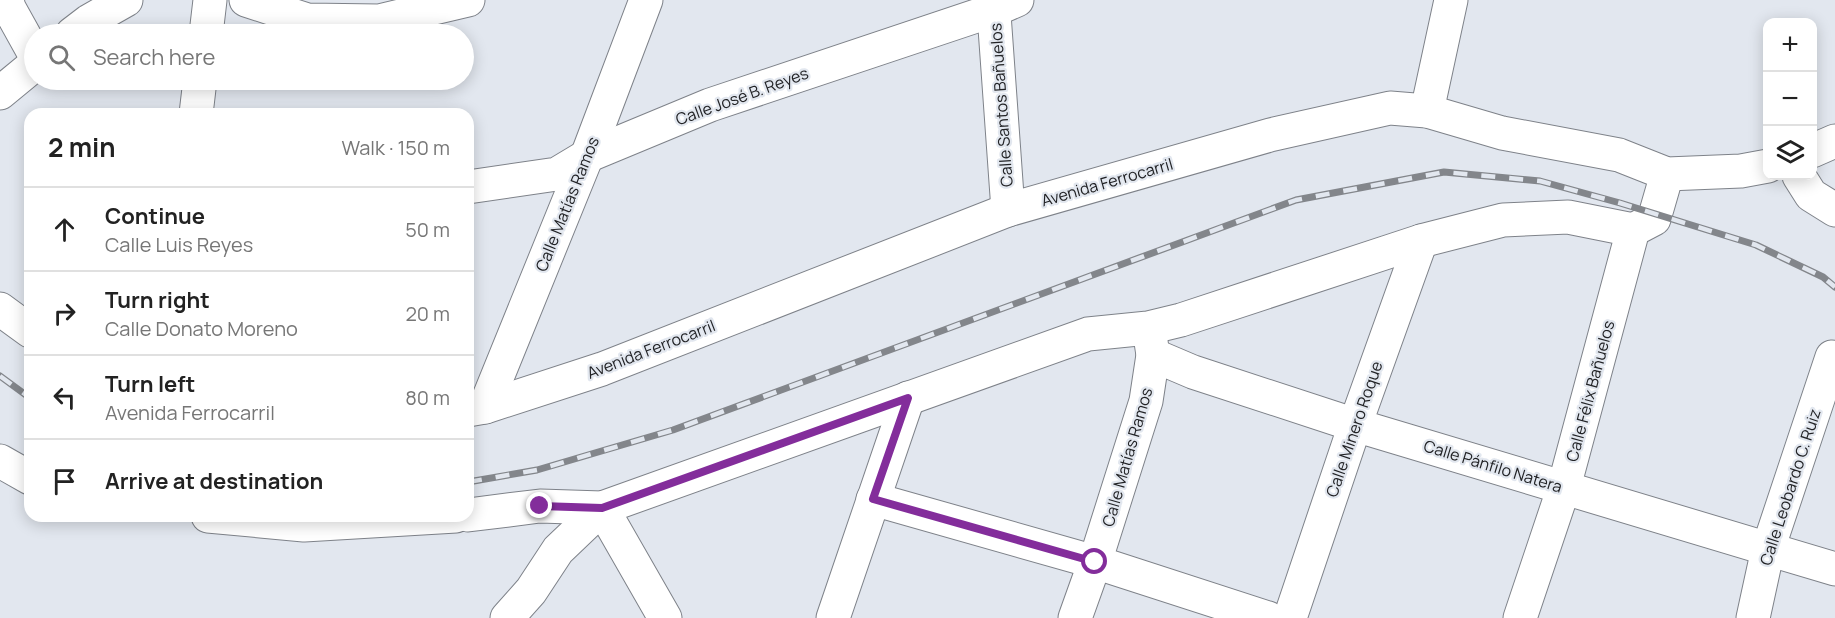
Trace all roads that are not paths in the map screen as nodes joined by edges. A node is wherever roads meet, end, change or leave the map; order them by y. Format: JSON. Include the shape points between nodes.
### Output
{"nodes":[{"id":1,"x":7,"y":0,"type":"edge"},
{"id":2,"x":126,"y":0,"type":"edge"},
{"id":3,"x":210,"y":0,"type":"edge"},
{"id":4,"x":246,"y":0,"type":"edge"},
{"id":5,"x":468,"y":0,"type":"edge"},
{"id":6,"x":646,"y":0,"type":"edge"},
{"id":7,"x":1451,"y":0,"type":"edge"},
{"id":8,"x":1001,"y":3,"type":"edge"},
{"id":9,"x":85,"y":24,"type":"edge"},
{"id":10,"x":207,"y":24,"type":"edge"},
{"id":11,"x":24,"y":35,"type":"edge"},
{"id":12,"x":24,"y":73,"type":"edge"},
{"id":13,"x":199,"y":90,"type":"edge"},
{"id":14,"x":0,"y":93,"type":"edge"},
{"id":15,"x":197,"y":108,"type":"edge"},
{"id":16,"x":1427,"y":111,"type":"junction"},
{"id":17,"x":1835,"y":141,"type":"edge"},
{"id":18,"x":1817,"y":149,"type":"edge"},
{"id":19,"x":587,"y":156,"type":"junction"},
{"id":20,"x":1763,"y":166,"type":"edge"},
{"id":21,"x":1667,"y":174,"type":"junction"},
{"id":22,"x":1802,"y":180,"type":"edge"},
{"id":23,"x":474,"y":186,"type":"edge"},
{"id":24,"x":1008,"y":210,"type":"junction"},
{"id":25,"x":1835,"y":210,"type":"edge"},
{"id":26,"x":1633,"y":230,"type":"junction"},
{"id":27,"x":1421,"y":241,"type":"junction"},
{"id":28,"x":0,"y":309,"type":"edge"},
{"id":29,"x":24,"y":327,"type":"edge"},
{"id":30,"x":1151,"y":341,"type":"junction"},
{"id":31,"x":1832,"y":357,"type":"dead end"},
{"id":32,"x":908,"y":398,"type":"junction"},
{"id":33,"x":476,"y":409,"type":"edge"},
{"id":34,"x":1355,"y":425,"type":"junction"},
{"id":35,"x":0,"y":461,"type":"edge"},
{"id":36,"x":24,"y":475,"type":"edge"},
{"id":37,"x":1564,"y":487,"type":"junction"},
{"id":38,"x":873,"y":499,"type":"junction"},
{"id":39,"x":602,"y":508,"type":"junction"},
{"id":40,"x":474,"y":513,"type":"edge"},
{"id":41,"x":272,"y":522,"type":"edge"},
{"id":42,"x":355,"y":522,"type":"edge"},
{"id":43,"x":1768,"y":549,"type":"junction"},
{"id":44,"x":1095,"y":562,"type":"junction"},
{"id":45,"x":1835,"y":569,"type":"edge"},
{"id":46,"x":507,"y":618,"type":"edge"},
{"id":47,"x":665,"y":618,"type":"edge"},
{"id":48,"x":833,"y":618,"type":"edge"},
{"id":49,"x":1075,"y":618,"type":"edge"},
{"id":50,"x":1268,"y":618,"type":"edge"},
{"id":51,"x":1290,"y":618,"type":"edge"},
{"id":52,"x":1520,"y":618,"type":"edge"},
{"id":53,"x":1753,"y":618,"type":"edge"}],
"edges":[{"from":1,"to":11,"type":"street"},
{"from":2,"to":9,"type":"street"},
{"from":3,"to":10,"type":"street"},
{"from":4,"to":5,"type":"street","via":[[307,20],[379,21]]},
{"from":6,"to":19,"type":"street","name":"Calle Matías Ramos"},
{"from":7,"to":16,"type":"street"},
{"from":8,"to":19,"type":"street","name":"Calle José B. Reyes","via":[[710,105]]},
{"from":8,"to":24,"type":"street","name":"Calle Santos Bañuelos"},
{"from":12,"to":14,"type":"street"},
{"from":13,"to":15,"type":"street"},
{"from":16,"to":21,"type":"street","name":"Avenida Ferrocarril","via":[[1502,133],[1619,155]]},
{"from":16,"to":24,"type":"street","name":"Avenida Ferrocarril","via":[[1390,108],[1270,135]]},
{"from":17,"to":18,"type":"street"},
{"from":19,"to":23,"type":"street","name":"Calle José B. Reyes","via":[[557,174]]},
{"from":19,"to":33,"type":"street","name":"Calle Matías Ramos"},
{"from":20,"to":21,"type":"street","name":"Avenida Ferrocarril","via":[[1741,171]]},
{"from":21,"to":26,"type":"street","via":[[1654,219]]},
{"from":22,"to":25,"type":"street","via":[[1811,195]]},
{"from":24,"to":33,"type":"street","name":"Avenida Ferrocarril","via":[[602,369]]},
{"from":26,"to":27,"type":"street","via":[[1568,217],[1503,220]]},
{"from":26,"to":37,"type":"street","name":"Calle Félix Bañuelos"},
{"from":27,"to":30,"type":"street","via":[[1181,320]]},
{"from":27,"to":34,"type":"street","name":"Calle Minero Roque"},
{"from":28,"to":29,"type":"street"},
{"from":30,"to":32,"type":"street","via":[[1088,334]]},
{"from":30,"to":34,"type":"street","name":"Calle Pánfilo Natera","via":[[1193,372]]},
{"from":30,"to":44,"type":"street","name":"Calle Matías Ramos","via":[[1146,400]]},
{"from":31,"to":43,"type":"street","name":"Calle Leobardo C. Ruiz"},
{"from":32,"to":38,"type":"street"},
{"from":32,"to":39,"type":"street"},
{"from":34,"to":37,"type":"street","name":"Calle Pánfilo Natera"},
{"from":34,"to":51,"type":"street","name":"Calle Minero Roque"},
{"from":35,"to":36,"type":"street"},
{"from":37,"to":43,"type":"street","name":"Calle Pánfilo Natera"},
{"from":37,"to":52,"type":"street","name":"Calle Félix Bañuelos"},
{"from":38,"to":44,"type":"street"},
{"from":38,"to":48,"type":"street"},
{"from":39,"to":40,"type":"street","via":[[540,506]]},
{"from":39,"to":46,"type":"street","via":[[558,550]]},
{"from":39,"to":47,"type":"street"},
{"from":41,"to":42,"type":"street"},
{"from":43,"to":45,"type":"street","name":"Calle Pánfilo Natera"},
{"from":43,"to":53,"type":"street","name":"Calle Leobardo C. Ruiz"},
{"from":44,"to":49,"type":"street","name":"Calle Matías Ramos"},
{"from":44,"to":50,"type":"street"}]}
